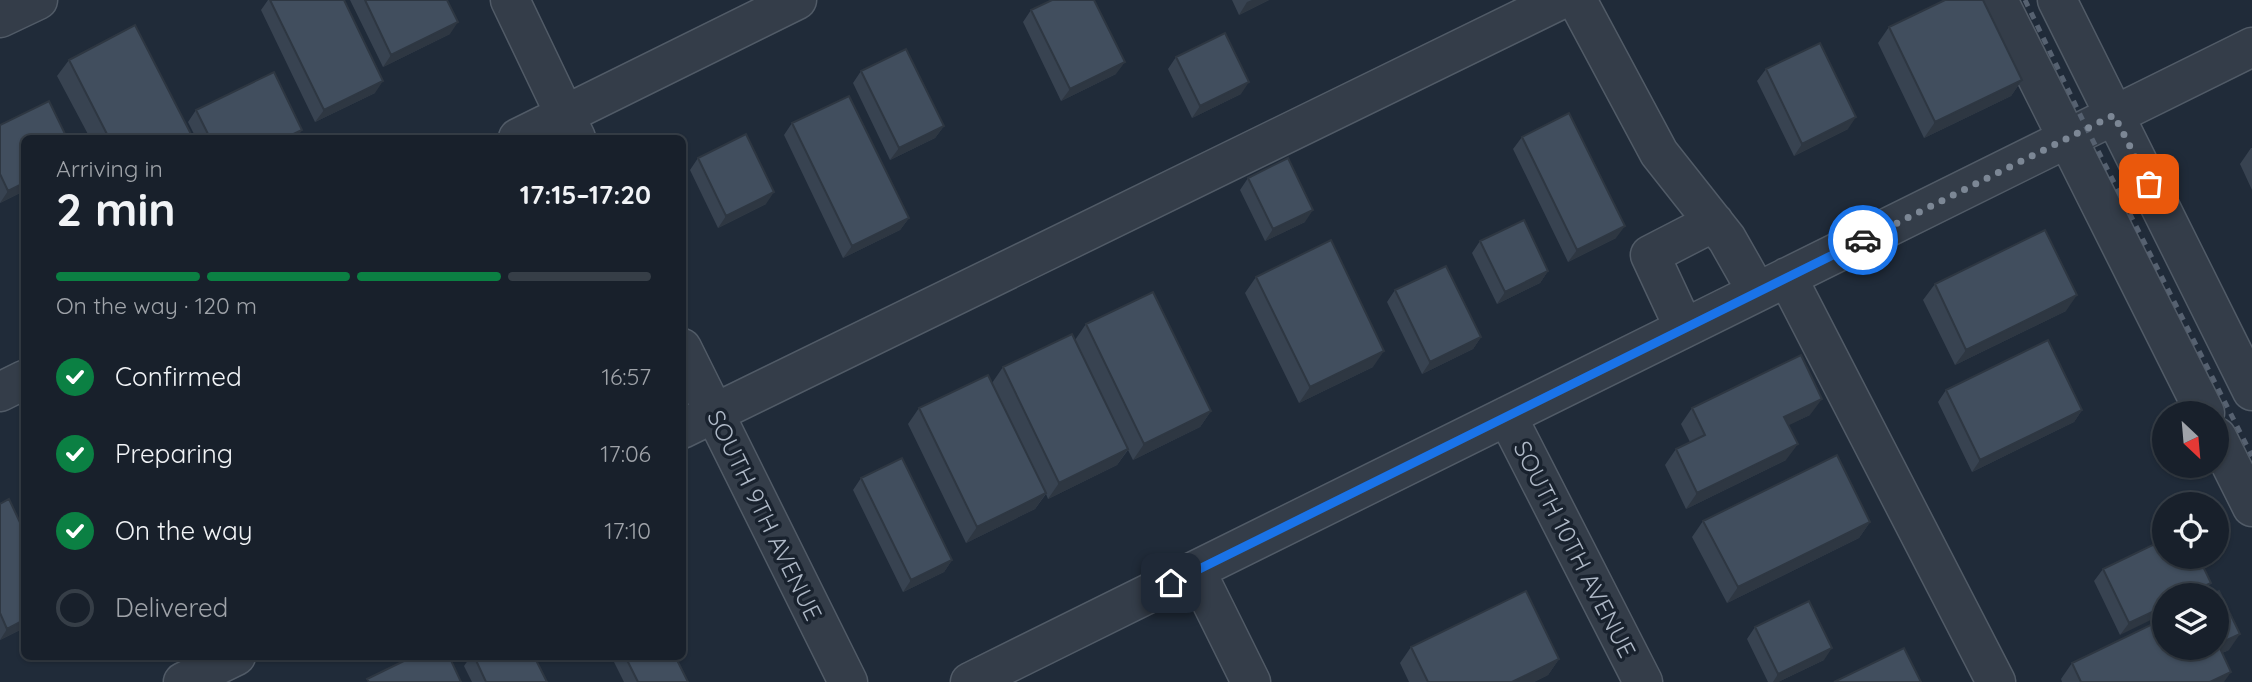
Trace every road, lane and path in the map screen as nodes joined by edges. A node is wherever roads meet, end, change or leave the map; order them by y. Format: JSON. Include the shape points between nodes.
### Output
{"nodes":[{"id":1,"x":38,"y":0,"type":"edge"},
{"id":2,"x":510,"y":0,"type":"edge"},
{"id":3,"x":797,"y":0,"type":"edge"},
{"id":4,"x":1560,"y":0,"type":"edge"},
{"id":5,"x":1577,"y":0,"type":"edge"},
{"id":6,"x":1998,"y":0,"type":"edge"},
{"id":7,"x":2057,"y":0,"type":"edge"},
{"id":8,"x":0,"y":18,"type":"edge"},
{"id":9,"x":2252,"y":47,"type":"edge"},
{"id":10,"x":2114,"y":115,"type":"junction"},
{"id":11,"x":570,"y":127,"type":"edge"},
{"id":12,"x":532,"y":135,"type":"edge"},
{"id":13,"x":2069,"y":138,"type":"junction"},
{"id":14,"x":1714,"y":222,"type":"junction"},
{"id":15,"x":1772,"y":285,"type":"junction"},
{"id":16,"x":1684,"y":328,"type":"junction"},
{"id":17,"x":686,"y":365,"type":"edge"},
{"id":18,"x":21,"y":382,"type":"edge"},
{"id":19,"x":2252,"y":391,"type":"edge"},
{"id":20,"x":0,"y":393,"type":"edge"},
{"id":21,"x":2199,"y":401,"type":"edge"},
{"id":22,"x":1507,"y":416,"type":"junction"},
{"id":23,"x":699,"y":421,"type":"edge"},
{"id":24,"x":2230,"y":463,"type":"edge"},
{"id":25,"x":2252,"y":507,"type":"edge"},
{"id":26,"x":1196,"y":571,"type":"junction"},
{"id":27,"x":228,"y":660,"type":"edge"},
{"id":28,"x":183,"y":682,"type":"edge"},
{"id":29,"x":848,"y":682,"type":"edge"},
{"id":30,"x":970,"y":682,"type":"edge"},
{"id":31,"x":1251,"y":682,"type":"edge"},
{"id":32,"x":1643,"y":682,"type":"edge"},
{"id":33,"x":1996,"y":682,"type":"edge"}],
"edges":[{"from":1,"to":8,"type":"street"},
{"from":2,"to":11,"type":"street"},
{"from":3,"to":11,"type":"street"},
{"from":4,"to":23,"type":"street"},
{"from":5,"to":14,"type":"street","via":[[1659,153]]},
{"from":6,"to":13,"type":"street"},
{"from":7,"to":10,"type":"street"},
{"from":9,"to":10,"type":"street"},
{"from":10,"to":13,"type":"street"},
{"from":10,"to":19,"type":"street"},
{"from":11,"to":12,"type":"street"},
{"from":13,"to":15,"type":"street"},
{"from":13,"to":21,"type":"street"},
{"from":14,"to":15,"type":"street"},
{"from":14,"to":16,"type":"street","via":[[1650,255]]},
{"from":15,"to":16,"type":"street"},
{"from":15,"to":33,"type":"street"},
{"from":16,"to":22,"type":"street"},
{"from":17,"to":23,"type":"street","name":"SOUTH 9TH AVENUE"},
{"from":18,"to":20,"type":"street"},
{"from":22,"to":26,"type":"street"},
{"from":22,"to":32,"type":"street","name":"SOUTH 10TH AVENUE"},
{"from":23,"to":29,"type":"street","name":"SOUTH 9TH AVENUE"},
{"from":24,"to":25,"type":"street"},
{"from":26,"to":30,"type":"street"},
{"from":26,"to":31,"type":"street"},
{"from":27,"to":28,"type":"street"}]}
